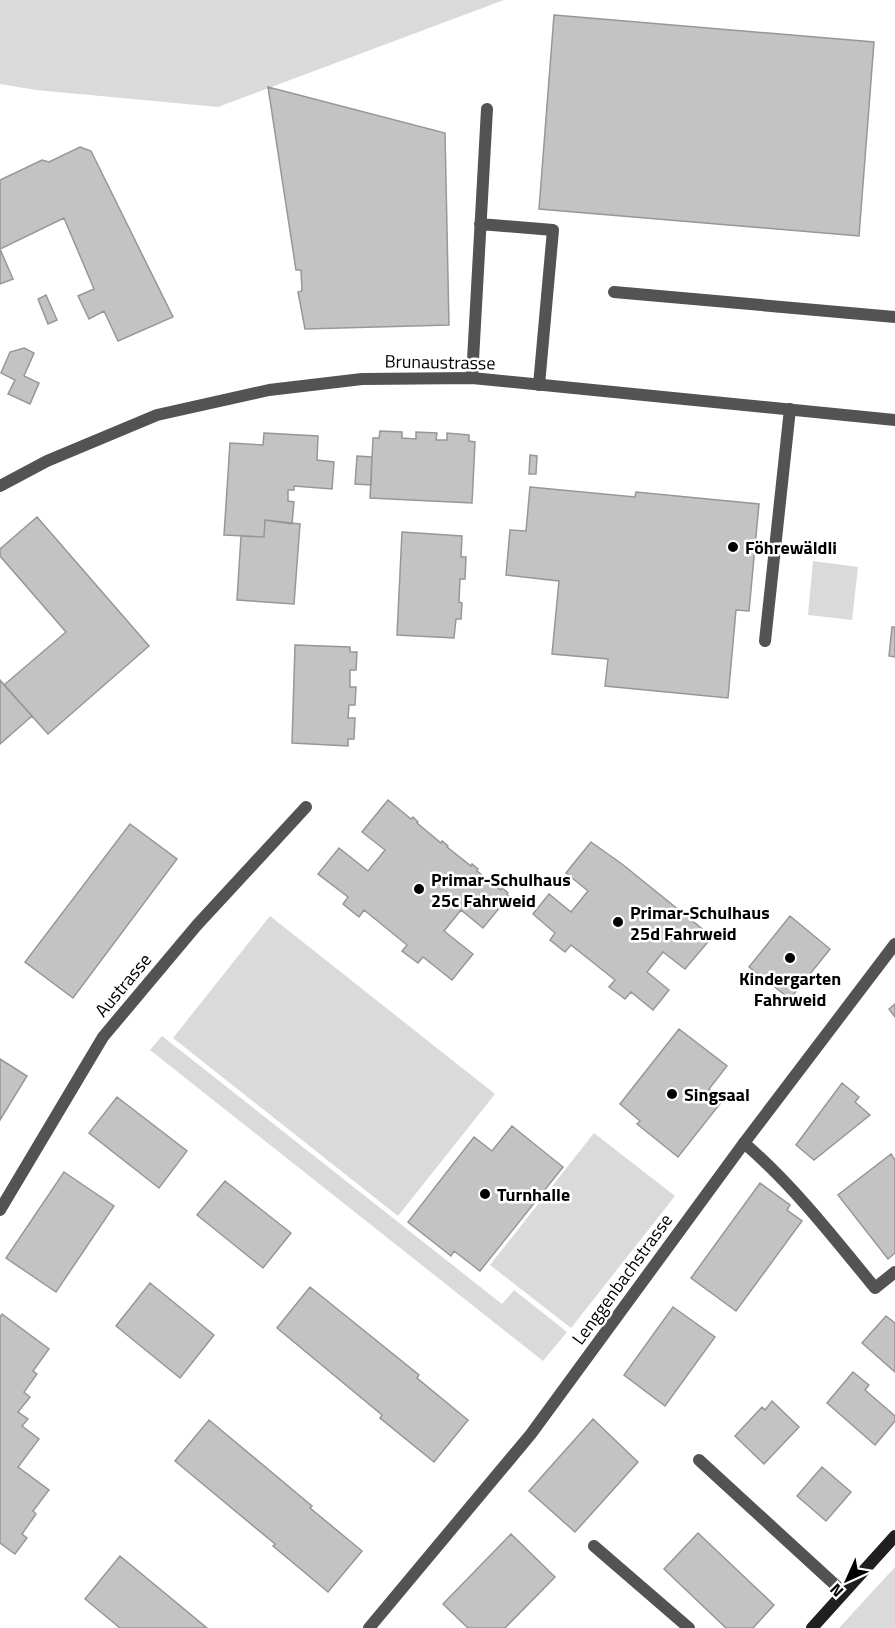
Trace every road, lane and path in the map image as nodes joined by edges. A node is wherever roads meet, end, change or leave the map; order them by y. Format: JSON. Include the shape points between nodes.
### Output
{"nodes":[{"id":1,"x":487,"y":108,"type":"dead end"},
{"id":2,"x":480,"y":224,"type":"junction"},
{"id":3,"x":614,"y":292,"type":"dead end"},
{"id":4,"x":895,"y":317,"type":"edge"},
{"id":5,"x":472,"y":378,"type":"junction"},
{"id":6,"x":539,"y":385,"type":"junction"},
{"id":7,"x":790,"y":409,"type":"junction"},
{"id":8,"x":895,"y":420,"type":"edge"},
{"id":9,"x":0,"y":486,"type":"edge"},
{"id":10,"x":765,"y":642,"type":"dead end"},
{"id":11,"x":306,"y":807,"type":"dead end"},
{"id":12,"x":895,"y":944,"type":"edge"},
{"id":13,"x":744,"y":1143,"type":"junction"},
{"id":14,"x":0,"y":1210,"type":"edge"},
{"id":15,"x":895,"y":1272,"type":"edge"},
{"id":16,"x":699,"y":1460,"type":"dead end"},
{"id":17,"x":895,"y":1536,"type":"edge"},
{"id":18,"x":594,"y":1546,"type":"dead end"},
{"id":19,"x":843,"y":1592,"type":"junction"},
{"id":20,"x":369,"y":1628,"type":"edge"},
{"id":21,"x":689,"y":1628,"type":"edge"},
{"id":22,"x":812,"y":1628,"type":"edge"}],
"edges":[{"from":1,"to":2,"type":"street"},
{"from":2,"to":5,"type":"street"},
{"from":2,"to":6,"type":"street","via":[[553,230]]},
{"from":3,"to":4,"type":"street"},
{"from":5,"to":6,"type":"street","name":"Brunaustrasse"},
{"from":5,"to":9,"type":"street","name":"Brunaustrasse","via":[[351,380],[269,390],[157,416],[47,461]]},
{"from":6,"to":7,"type":"street","name":"Brunaustrasse"},
{"from":7,"to":8,"type":"street","name":"Brunaustrasse"},
{"from":7,"to":10,"type":"street"},
{"from":11,"to":14,"type":"street","name":"Austrasse","via":[[196,925],[103,1037]]},
{"from":12,"to":13,"type":"street","name":"Lenggenbachstrasse"},
{"from":13,"to":15,"type":"street","via":[[820,1221],[874,1288]]},
{"from":13,"to":20,"type":"street","name":"Lenggenbachstrasse","via":[[531,1434]]},
{"from":16,"to":19,"type":"street"},
{"from":17,"to":19,"type":"street"},
{"from":18,"to":21,"type":"street"},
{"from":19,"to":22,"type":"street"}]}
